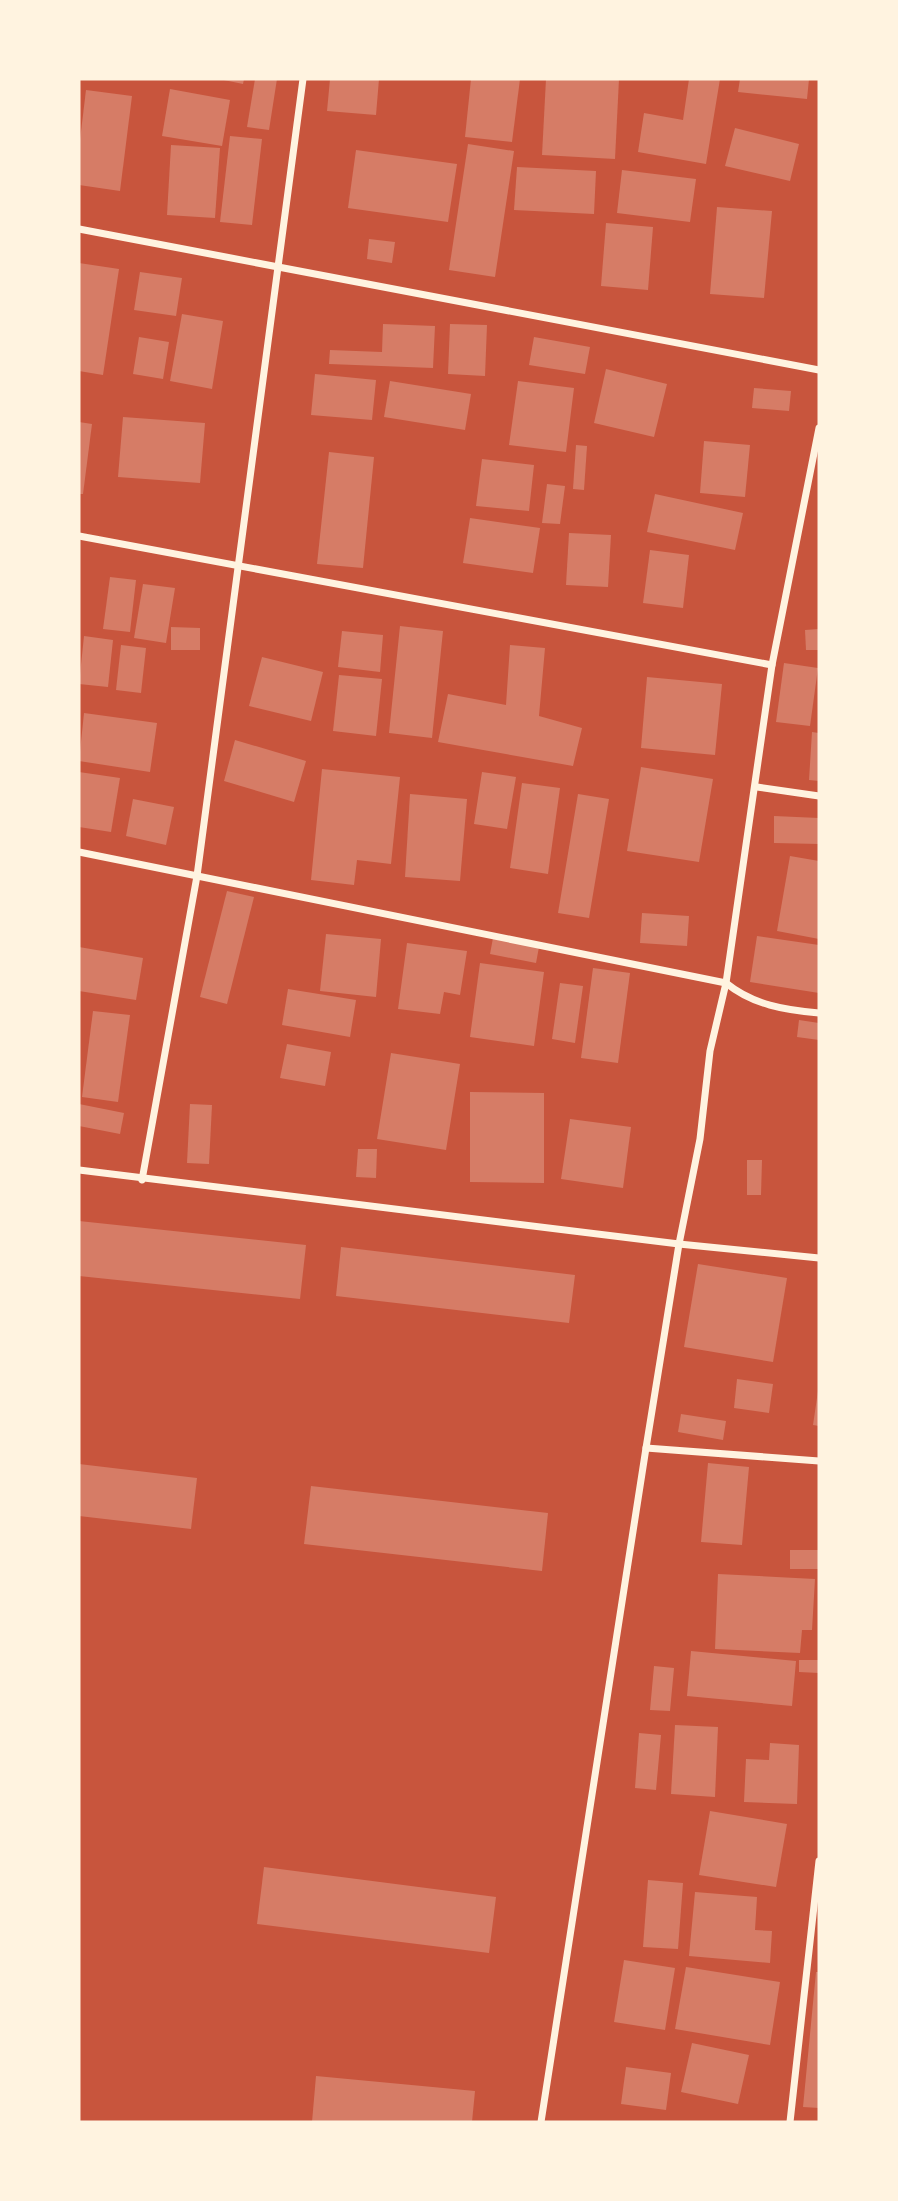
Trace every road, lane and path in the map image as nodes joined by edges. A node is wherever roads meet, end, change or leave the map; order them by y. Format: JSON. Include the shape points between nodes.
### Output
{"nodes":[{"id":1,"x":303,"y":79,"type":"edge"},
{"id":2,"x":79,"y":229,"type":"edge"},
{"id":3,"x":277,"y":267,"type":"junction"},
{"id":4,"x":819,"y":370,"type":"edge"},
{"id":5,"x":819,"y":428,"type":"edge"},
{"id":6,"x":816,"y":464,"type":"edge"},
{"id":7,"x":79,"y":536,"type":"edge"},
{"id":8,"x":237,"y":565,"type":"junction"},
{"id":9,"x":772,"y":665,"type":"junction"},
{"id":10,"x":757,"y":787,"type":"junction"},
{"id":11,"x":819,"y":796,"type":"edge"},
{"id":12,"x":79,"y":852,"type":"edge"},
{"id":13,"x":197,"y":876,"type":"junction"},
{"id":14,"x":726,"y":983,"type":"junction"},
{"id":15,"x":819,"y":1013,"type":"edge"},
{"id":16,"x":79,"y":1170,"type":"edge"},
{"id":17,"x":142,"y":1180,"type":"junction"},
{"id":18,"x":679,"y":1244,"type":"junction"},
{"id":19,"x":819,"y":1258,"type":"edge"},
{"id":20,"x":646,"y":1448,"type":"junction"},
{"id":21,"x":819,"y":1461,"type":"edge"},
{"id":22,"x":819,"y":1861,"type":"edge"},
{"id":23,"x":541,"y":2122,"type":"edge"},
{"id":24,"x":790,"y":2122,"type":"edge"}],
"edges":[{"from":1,"to":3,"type":"street"},
{"from":2,"to":3,"type":"street"},
{"from":3,"to":4,"type":"street"},
{"from":3,"to":8,"type":"street"},
{"from":5,"to":6,"type":"street"},
{"from":6,"to":9,"type":"street"},
{"from":7,"to":8,"type":"street"},
{"from":8,"to":9,"type":"street"},
{"from":8,"to":13,"type":"street"},
{"from":9,"to":10,"type":"street"},
{"from":10,"to":11,"type":"street"},
{"from":10,"to":14,"type":"street"},
{"from":12,"to":13,"type":"street"},
{"from":13,"to":14,"type":"street"},
{"from":13,"to":17,"type":"street"},
{"from":14,"to":15,"type":"street","via":[[742,997],[773,1007]]},
{"from":14,"to":18,"type":"street","via":[[710,1051],[700,1139]]},
{"from":16,"to":17,"type":"street"},
{"from":17,"to":18,"type":"street"},
{"from":18,"to":19,"type":"street"},
{"from":18,"to":20,"type":"street"},
{"from":20,"to":21,"type":"street"},
{"from":20,"to":23,"type":"street"},
{"from":22,"to":24,"type":"street"}]}
